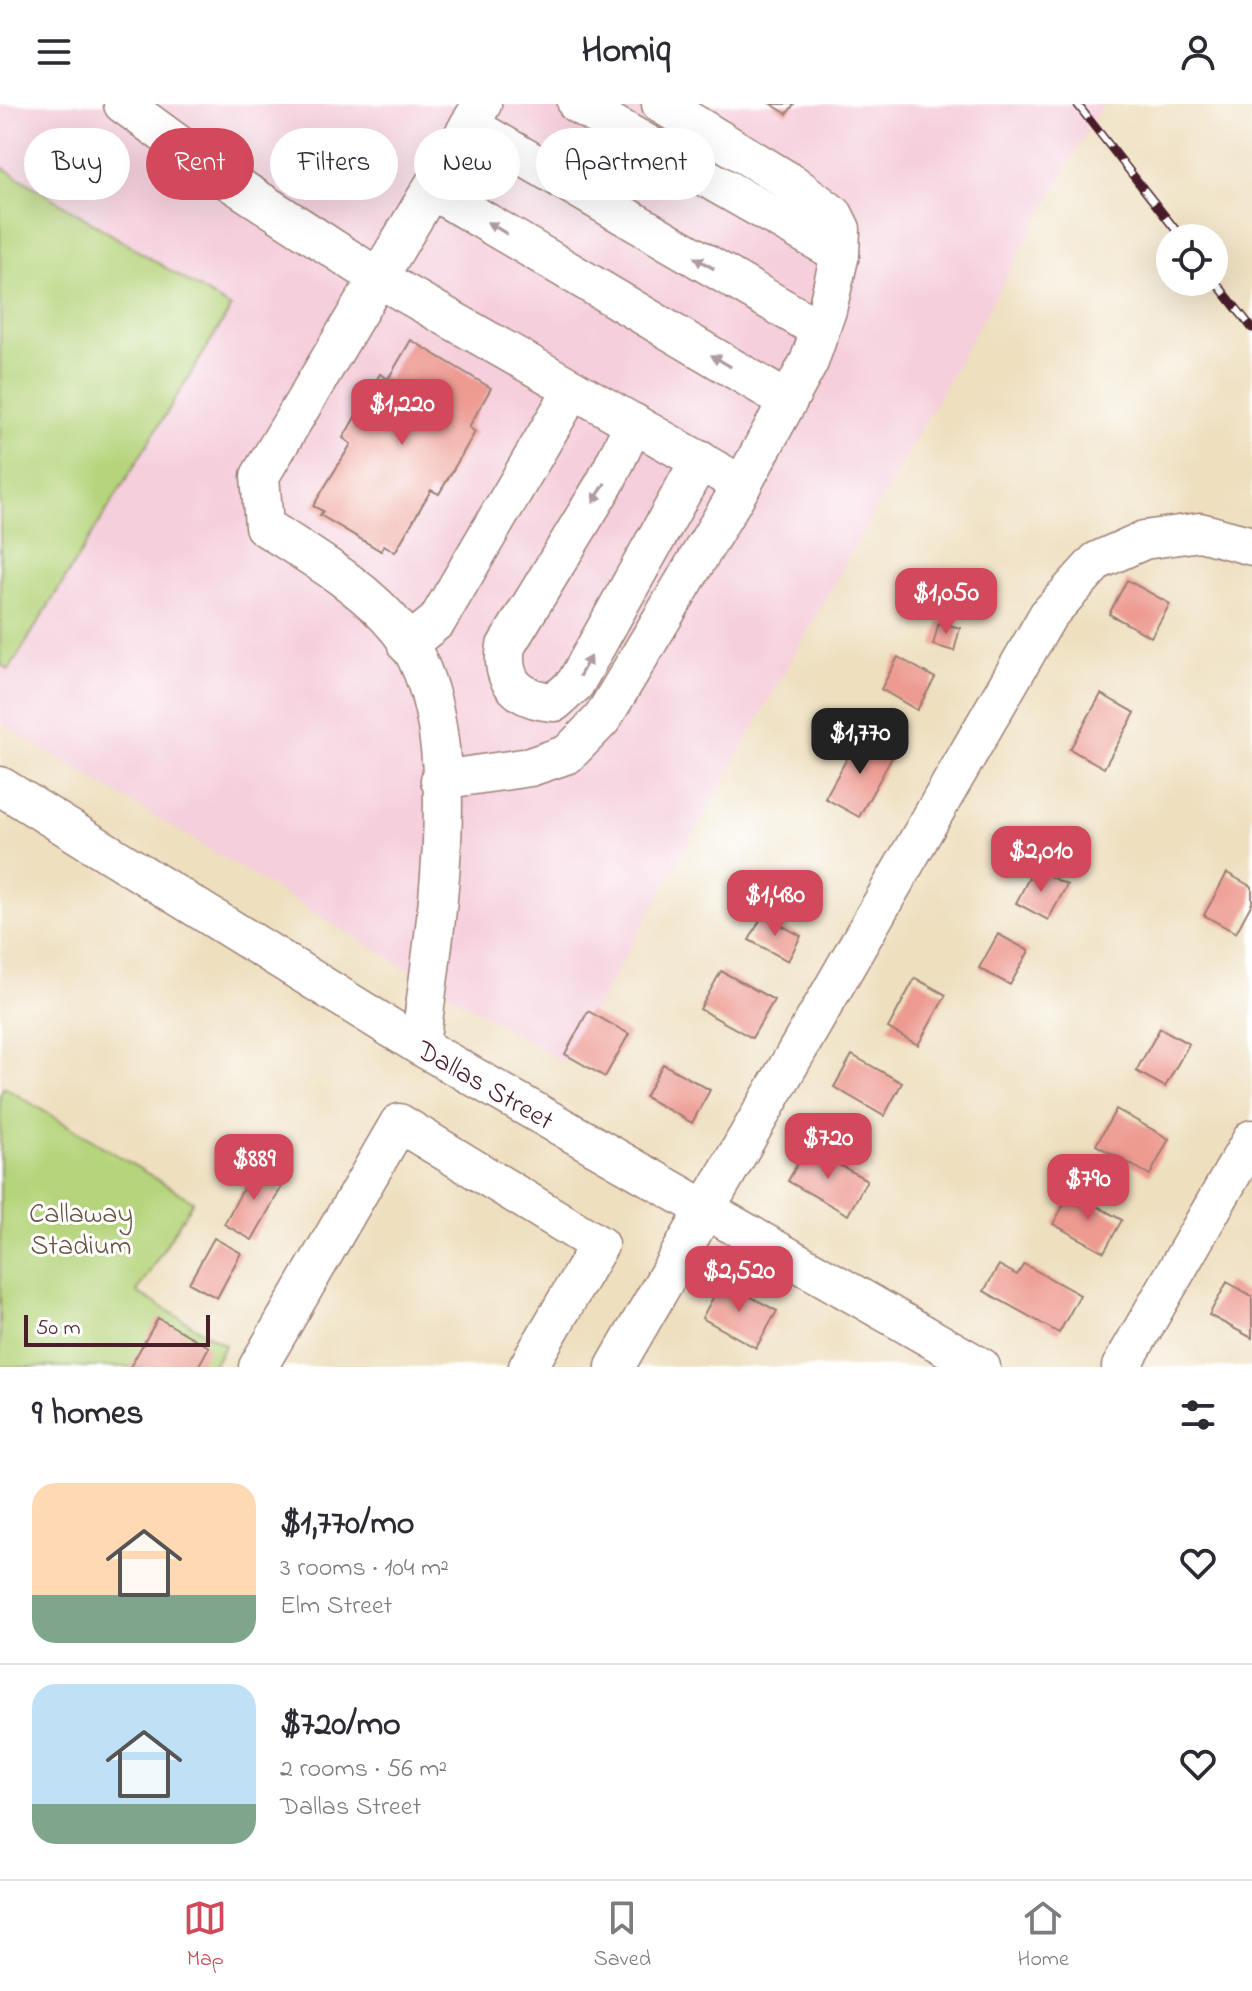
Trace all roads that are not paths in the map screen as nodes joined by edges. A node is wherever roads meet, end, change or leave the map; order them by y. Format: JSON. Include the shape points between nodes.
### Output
{"nodes":[{"id":1,"x":123,"y":104,"type":"edge"},
{"id":2,"x":577,"y":104,"type":"edge"},
{"id":3,"x":661,"y":104,"type":"edge"},
{"id":4,"x":475,"y":115,"type":"edge"},
{"id":5,"x":426,"y":200,"type":"edge"},
{"id":6,"x":449,"y":200,"type":"edge"},
{"id":7,"x":840,"y":254,"type":"junction"},
{"id":8,"x":380,"y":279,"type":"junction"},
{"id":9,"x":820,"y":330,"type":"junction"},
{"id":10,"x":573,"y":389,"type":"junction"},
{"id":11,"x":788,"y":401,"type":"junction"},
{"id":12,"x":634,"y":423,"type":"junction"},
{"id":13,"x":700,"y":460,"type":"junction"},
{"id":14,"x":742,"y":485,"type":"junction"},
{"id":15,"x":1252,"y":546,"type":"edge"},
{"id":16,"x":407,"y":645,"type":"junction"},
{"id":17,"x":547,"y":701,"type":"junction"},
{"id":18,"x":553,"y":759,"type":"junction"},
{"id":19,"x":440,"y":780,"type":"junction"},
{"id":20,"x":0,"y":786,"type":"edge"},
{"id":21,"x":420,"y":1046,"type":"junction"},
{"id":22,"x":1252,"y":1139,"type":"edge"},
{"id":23,"x":704,"y":1210,"type":"junction"},
{"id":24,"x":258,"y":1367,"type":"edge"},
{"id":25,"x":528,"y":1367,"type":"edge"},
{"id":26,"x":615,"y":1367,"type":"edge"},
{"id":27,"x":981,"y":1367,"type":"edge"},
{"id":28,"x":1121,"y":1367,"type":"edge"}],
"edges":[{"from":1,"to":8,"type":"street","via":[[223,177]]},
{"from":2,"to":7,"type":"street"},
{"from":3,"to":7,"type":"street","via":[[834,215],[841,229]]},
{"from":9,"to":4,"type":"street","one_way":true},
{"from":5,"to":8,"type":"street"},
{"from":11,"to":6,"type":"street","one_way":true},
{"from":7,"to":9,"type":"street"},
{"from":8,"to":10,"type":"street"},
{"from":8,"to":16,"type":"street","via":[[260,476],[264,526],[361,593],[400,631]]},
{"from":9,"to":11,"type":"street"},
{"from":10,"to":12,"type":"street"},
{"from":10,"to":16,"type":"street","via":[[437,621]]},
{"from":11,"to":14,"type":"street"},
{"from":12,"to":13,"type":"street"},
{"from":12,"to":17,"type":"street","one_way":true,"via":[[605,483],[506,646],[503,665],[511,684],[533,701]]},
{"from":13,"to":14,"type":"street"},
{"from":17,"to":13,"type":"street","one_way":true,"via":[[555,702],[575,684]]},
{"from":14,"to":18,"type":"street","via":[[602,719],[568,754]]},
{"from":15,"to":23,"type":"street","via":[[1200,532],[1144,540],[1097,561],[1048,615]]},
{"from":16,"to":19,"type":"street","via":[[427,683]]},
{"from":17,"to":18,"type":"street"},
{"from":18,"to":19,"type":"street"},
{"from":19,"to":21,"type":"street","via":[[443,838]]},
{"from":20,"to":21,"type":"street","name":"Dallas Street"},
{"from":21,"to":23,"type":"street","name":"Dallas Street"},
{"from":22,"to":28,"type":"street"},
{"from":23,"to":26,"type":"street"},
{"from":23,"to":27,"type":"street","name":"Dallas Street"},
{"from":24,"to":25,"type":"street","via":[[399,1123],[599,1245]]}]}
